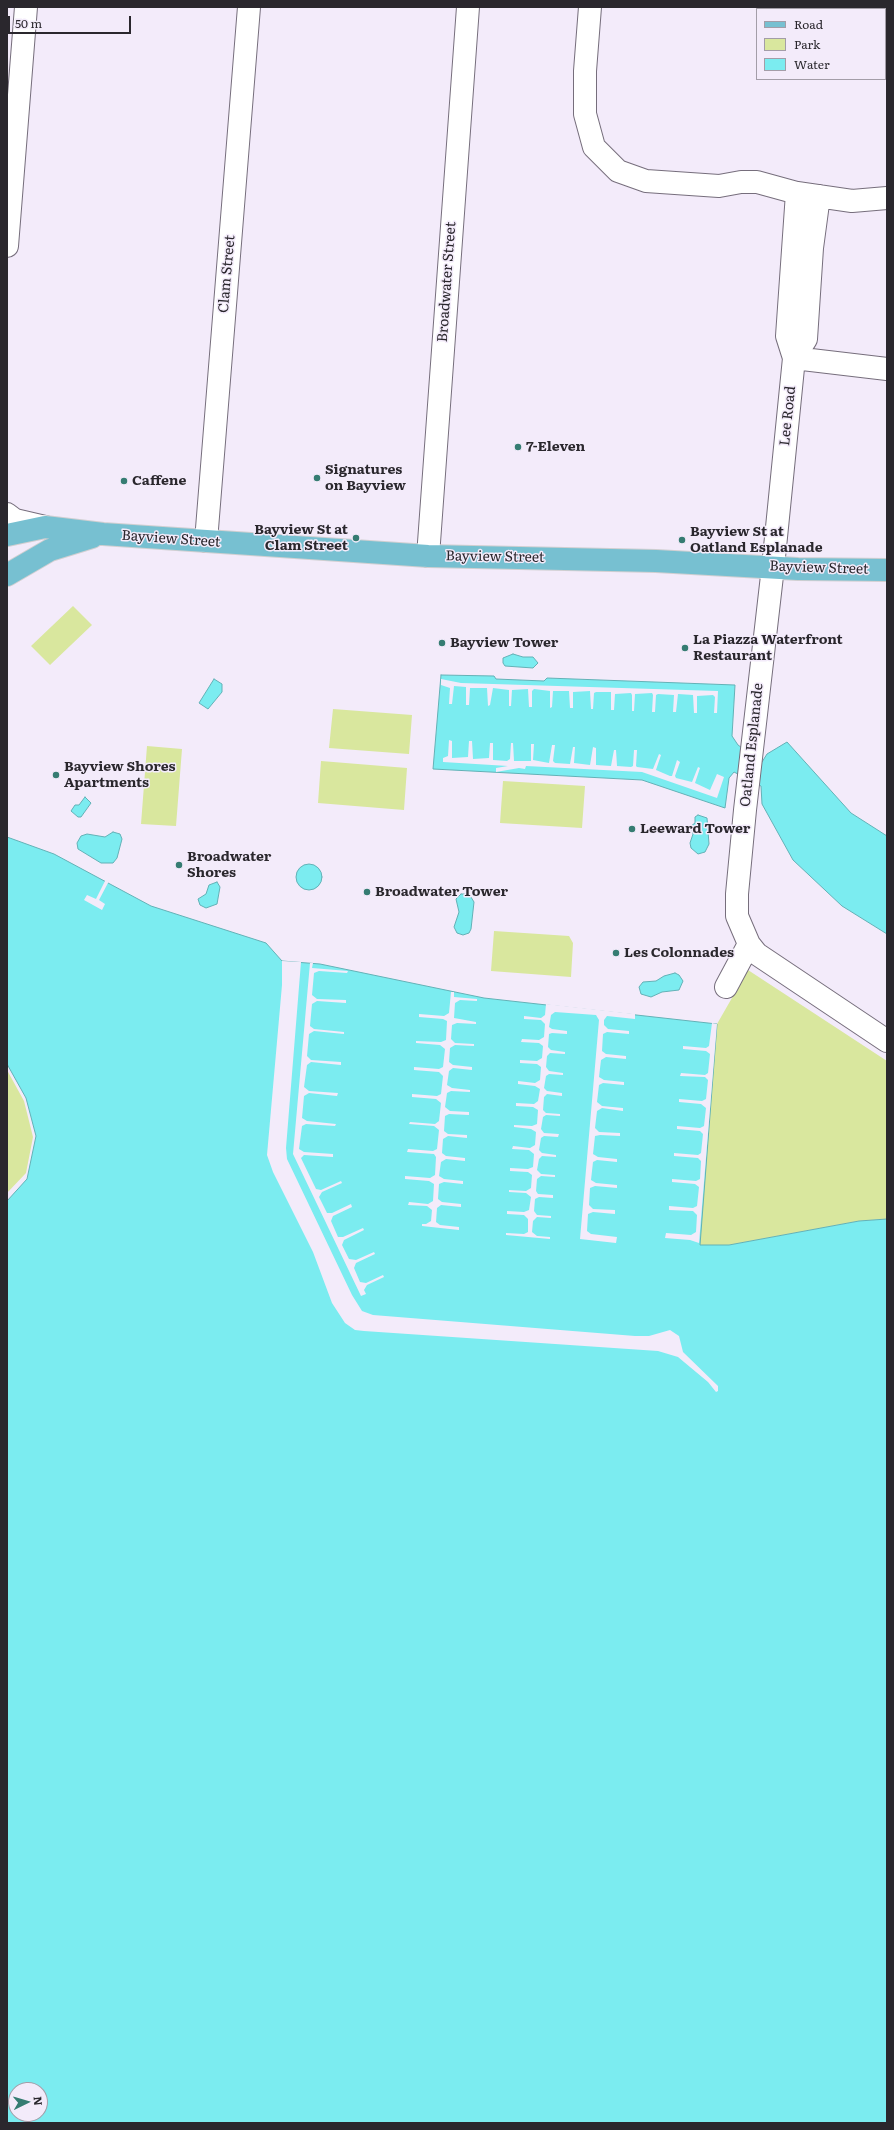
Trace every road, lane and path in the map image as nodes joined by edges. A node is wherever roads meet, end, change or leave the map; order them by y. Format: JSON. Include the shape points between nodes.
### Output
{"nodes":[{"id":1,"x":26,"y":7,"type":"edge"},
{"id":2,"x":249,"y":7,"type":"edge"},
{"id":3,"x":468,"y":7,"type":"edge"},
{"id":4,"x":590,"y":7,"type":"edge"},
{"id":5,"x":797,"y":193,"type":"junction"},
{"id":6,"x":819,"y":196,"type":"junction"},
{"id":7,"x":887,"y":198,"type":"edge"},
{"id":8,"x":7,"y":246,"type":"edge"},
{"id":9,"x":794,"y":358,"type":"junction"},
{"id":10,"x":887,"y":369,"type":"edge"},
{"id":11,"x":7,"y":514,"type":"edge"},
{"id":12,"x":45,"y":527,"type":"junction"},
{"id":13,"x":103,"y":534,"type":"junction"},
{"id":14,"x":7,"y":535,"type":"edge"},
{"id":15,"x":206,"y":541,"type":"junction"},
{"id":16,"x":428,"y":556,"type":"junction"},
{"id":17,"x":773,"y":567,"type":"junction"},
{"id":18,"x":887,"y":570,"type":"edge"},
{"id":19,"x":7,"y":575,"type":"edge"},
{"id":20,"x":749,"y":944,"type":"junction"},
{"id":21,"x":726,"y":987,"type":"dead end"},
{"id":22,"x":887,"y":1041,"type":"edge"}],
"edges":[{"from":1,"to":8,"type":"street"},
{"from":2,"to":15,"type":"street","name":"Clam Street"},
{"from":3,"to":16,"type":"street","name":"Broadwater Street"},
{"from":4,"to":5,"type":"street","via":[[585,70],[585,114],[594,147],[618,171],[646,181],[719,186],[757,182]]},
{"from":5,"to":6,"type":"street"},
{"from":5,"to":9,"type":"street","via":[[787,336]]},
{"from":6,"to":7,"type":"street","via":[[852,200]]},
{"from":6,"to":9,"type":"street","via":[[812,248],[806,339]]},
{"from":9,"to":10,"type":"street"},
{"from":9,"to":17,"type":"street","name":"Lee Road"},
{"from":11,"to":12,"type":"street","via":[[15,520]]},
{"from":12,"to":13,"type":"main road","name":"Bayview Street"},
{"from":12,"to":14,"type":"main road","name":"Bayview Street"},
{"from":13,"to":15,"type":"main road","name":"Bayview Street"},
{"from":13,"to":19,"type":"main road","name":"Bayview Street","via":[[76,540],[50,550]]},
{"from":15,"to":16,"type":"main road","name":"Bayview Street"},
{"from":16,"to":17,"type":"main road","name":"Bayview Street","via":[[656,561]]},
{"from":17,"to":18,"type":"main road","name":"Bayview Street"},
{"from":17,"to":20,"type":"street","name":"Oatland Esplanade","via":[[744,810],[737,894],[737,916]]},
{"from":20,"to":21,"type":"street"},
{"from":20,"to":22,"type":"street","name":"Oatland Esplanade","via":[[757,954],[801,985]]}]}
